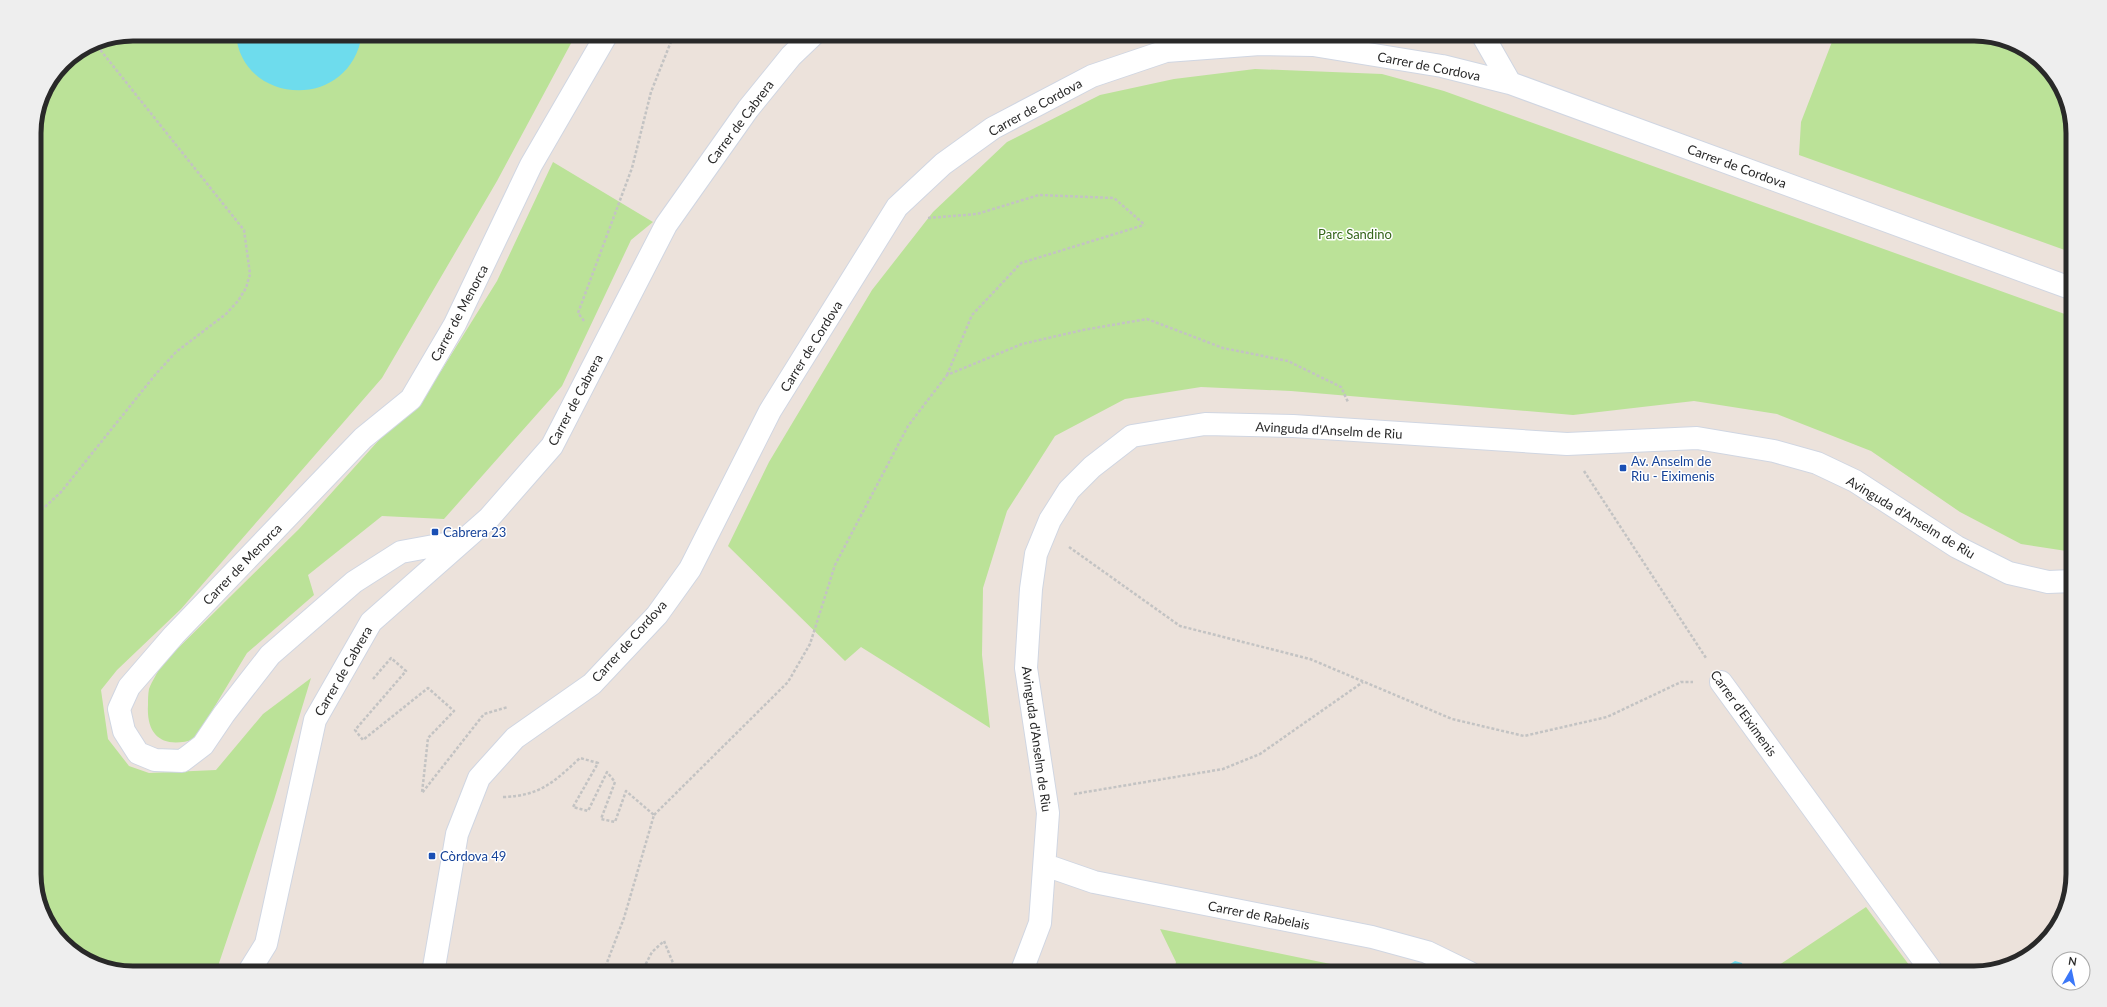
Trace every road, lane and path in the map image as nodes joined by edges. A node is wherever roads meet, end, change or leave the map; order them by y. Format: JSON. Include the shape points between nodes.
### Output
{"nodes":[{"id":1,"x":603,"y":41,"type":"edge"},
{"id":2,"x":671,"y":41,"type":"edge"},
{"id":3,"x":807,"y":41,"type":"edge"},
{"id":4,"x":1250,"y":41,"type":"edge"},
{"id":5,"x":1486,"y":41,"type":"edge"},
{"id":6,"x":1260,"y":44,"type":"junction"},
{"id":7,"x":99,"y":48,"type":"edge"},
{"id":8,"x":1510,"y":83,"type":"junction"},
{"id":9,"x":888,"y":221,"type":"junction"},
{"id":10,"x":2066,"y":286,"type":"edge"},
{"id":11,"x":589,"y":315,"type":"dead end"},
{"id":12,"x":947,"y":374,"type":"junction"},
{"id":13,"x":1361,"y":431,"type":"junction"},
{"id":14,"x":1567,"y":444,"type":"junction"},
{"id":15,"x":41,"y":511,"type":"edge"},
{"id":16,"x":1046,"y":530,"type":"junction"},
{"id":17,"x":461,"y":541,"type":"junction"},
{"id":18,"x":2066,"y":582,"type":"edge"},
{"id":19,"x":371,"y":682,"type":"dead end"},
{"id":20,"x":1364,"y":682,"type":"junction"},
{"id":21,"x":1721,"y":682,"type":"junction"},
{"id":22,"x":513,"y":706,"type":"dead end"},
{"id":23,"x":502,"y":797,"type":"dead end"},
{"id":24,"x":1046,"y":799,"type":"junction"},
{"id":25,"x":654,"y":815,"type":"junction"},
{"id":26,"x":1045,"y":865,"type":"junction"},
{"id":27,"x":252,"y":966,"type":"edge"},
{"id":28,"x":434,"y":966,"type":"edge"},
{"id":29,"x":606,"y":966,"type":"edge"},
{"id":30,"x":645,"y":966,"type":"edge"},
{"id":31,"x":673,"y":966,"type":"edge"},
{"id":32,"x":1024,"y":966,"type":"edge"},
{"id":33,"x":1456,"y":966,"type":"edge"},
{"id":34,"x":1928,"y":966,"type":"edge"}],
"edges":[{"from":1,"to":17,"type":"street","name":"Carrer de Menorca","via":[[531,165],[456,324],[411,399],[363,438],[174,635],[129,688],[119,709],[124,731],[138,753],[155,760],[182,761],[203,745],[270,655],[354,582],[401,552]]},
{"from":2,"to":11,"type":"path","via":[[651,92],[632,168],[578,313],[585,321]]},
{"from":3,"to":17,"type":"street","name":"Carrer de Cabrera","via":[[748,108],[666,225],[552,446],[489,518]]},
{"from":4,"to":6,"type":"street"},
{"from":5,"to":8,"type":"street"},
{"from":6,"to":8,"type":"street","name":"Carrer de Cordova","via":[[1313,45],[1442,66]]},
{"from":6,"to":9,"type":"street","name":"Carrer de Cordova","via":[[1166,51],[1092,76],[993,128],[943,164],[896,207]]},
{"from":7,"to":15,"type":"path","via":[[244,230],[250,274],[246,288],[238,301],[226,314],[176,352],[154,375],[61,492]]},
{"from":8,"to":10,"type":"street","name":"Carrer de Cordova"},
{"from":9,"to":12,"type":"path","via":[[977,214],[1039,195],[1114,198],[1145,225],[1021,263],[972,315]]},
{"from":9,"to":28,"type":"street","name":"Carrer de Cordova","via":[[770,411],[690,569],[657,615],[592,684],[515,738],[479,778],[457,834]]},
{"from":12,"to":13,"type":"path","via":[[1022,344],[1148,319],[1223,348],[1288,361],[1341,387]]},
{"from":12,"to":25,"type":"path","via":[[908,426],[834,565],[810,644],[788,682]]},
{"from":13,"to":14,"type":"street","name":"Avinguda d'Anselm de Riu"},
{"from":13,"to":16,"type":"street","name":"Avinguda d'Anselm de Riu","via":[[1205,424],[1132,436],[1092,467],[1069,490]]},
{"from":14,"to":18,"type":"street","name":"Avinguda d'Anselm de Riu","via":[[1697,438],[1774,451],[1817,463],[1856,481],[1957,547],[2009,573],[2048,582]]},
{"from":14,"to":21,"type":"path","name":"Carrer d'Eiximenis"},
{"from":16,"to":20,"type":"path","via":[[1180,626],[1310,659]]},
{"from":16,"to":24,"type":"street","name":"Avinguda d'Anselm de Riu","via":[[1036,554],[1026,668]]},
{"from":17,"to":27,"type":"street","name":"Carrer de Cabrera","via":[[371,622],[315,720],[266,944]]},
{"from":19,"to":22,"type":"path","via":[[391,658],[406,671],[355,730],[363,740],[428,688],[454,711],[428,738],[422,793],[484,714]]},
{"from":20,"to":21,"type":"path","via":[[1452,720],[1524,736],[1607,717],[1681,682]]},
{"from":20,"to":24,"type":"path","via":[[1260,754],[1223,769]]},
{"from":21,"to":34,"type":"street","name":"Carrer d'Eiximenis"},
{"from":23,"to":25,"type":"path","via":[[522,796],[545,787],[580,758],[598,763],[573,807],[588,811],[606,772],[615,782],[601,819],[615,822],[626,791]]},
{"from":24,"to":26,"type":"street","name":"Avinguda d'Anselm de Riu","via":[[1048,813]]},
{"from":25,"to":29,"type":"path","via":[[624,918]]},
{"from":26,"to":32,"type":"street","name":"Avinguda d'Anselm de Riu","via":[[1040,924]]},
{"from":26,"to":33,"type":"street","name":"Carrer de Rabelais","via":[[1094,882],[1379,939],[1428,952]]},
{"from":30,"to":31,"type":"path","via":[[652,952],[664,941]]}]}
